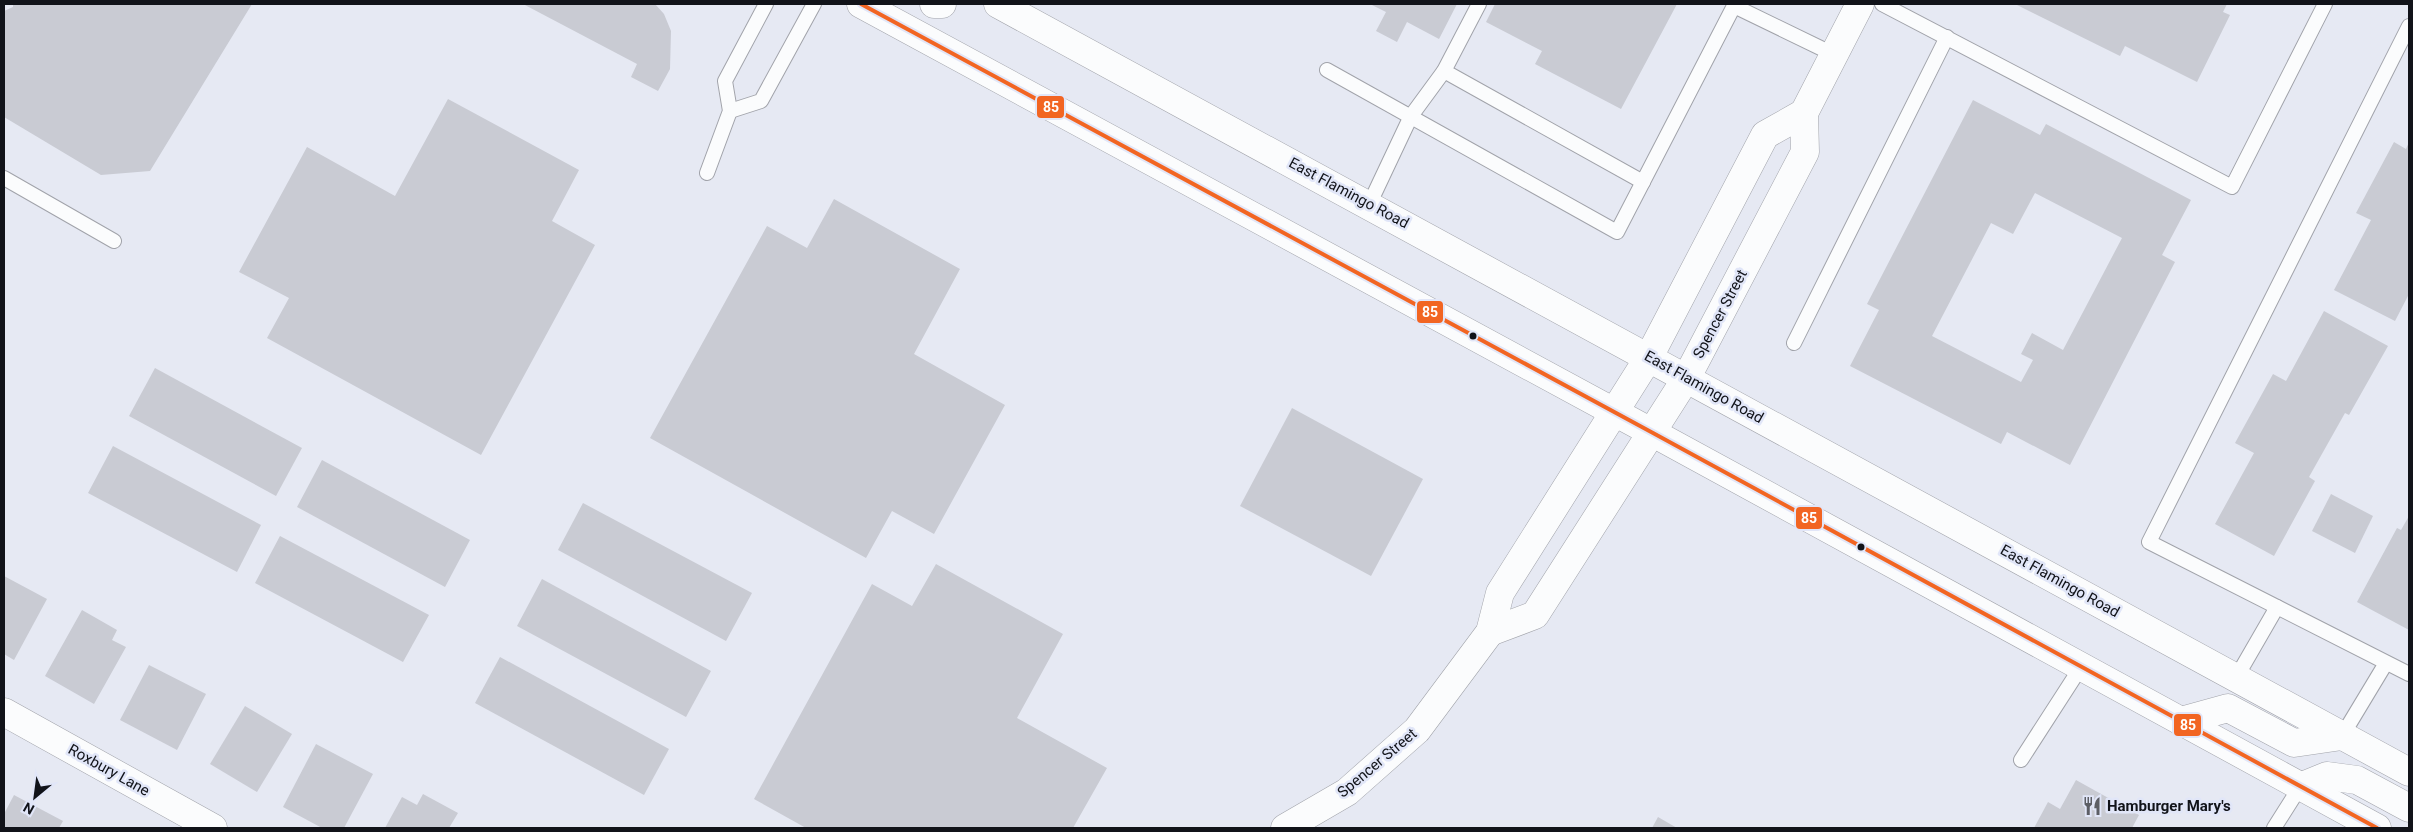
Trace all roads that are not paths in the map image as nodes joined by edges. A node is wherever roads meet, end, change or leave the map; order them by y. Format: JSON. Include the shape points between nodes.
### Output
{"nodes":[{"id":1,"x":766,"y":4,"type":"edge"},
{"id":2,"x":814,"y":4,"type":"edge"},
{"id":3,"x":861,"y":4,"type":"edge"},
{"id":4,"x":934,"y":4,"type":"edge"},
{"id":5,"x":942,"y":4,"type":"edge"},
{"id":6,"x":998,"y":4,"type":"edge"},
{"id":7,"x":1478,"y":4,"type":"edge"},
{"id":8,"x":1860,"y":4,"type":"edge"},
{"id":9,"x":1882,"y":4,"type":"edge"},
{"id":10,"x":2325,"y":4,"type":"edge"},
{"id":11,"x":1734,"y":5,"type":"edge"},
{"id":12,"x":2409,"y":26,"type":"edge"},
{"id":13,"x":1947,"y":37,"type":"junction"},
{"id":14,"x":1834,"y":55,"type":"junction"},
{"id":15,"x":1326,"y":70,"type":"dead end"},
{"id":16,"x":1444,"y":71,"type":"junction"},
{"id":17,"x":730,"y":111,"type":"junction"},
{"id":18,"x":1804,"y":113,"type":"junction"},
{"id":19,"x":1411,"y":116,"type":"junction"},
{"id":20,"x":707,"y":173,"type":"dead end"},
{"id":21,"x":4,"y":178,"type":"edge"},
{"id":22,"x":1643,"y":182,"type":"junction"},
{"id":23,"x":1370,"y":205,"type":"junction"},
{"id":24,"x":114,"y":241,"type":"dead end"},
{"id":25,"x":1794,"y":344,"type":"dead end"},
{"id":26,"x":1649,"y":356,"type":"junction"},
{"id":27,"x":1687,"y":377,"type":"junction"},
{"id":28,"x":1613,"y":412,"type":"junction"},
{"id":29,"x":1653,"y":433,"type":"junction"},
{"id":30,"x":2277,"y":607,"type":"junction"},
{"id":31,"x":1490,"y":632,"type":"junction"},
{"id":32,"x":2386,"y":663,"type":"junction"},
{"id":33,"x":2081,"y":667,"type":"junction"},
{"id":34,"x":2409,"y":674,"type":"edge"},
{"id":35,"x":2236,"y":678,"type":"junction"},
{"id":36,"x":4,"y":712,"type":"edge"},
{"id":37,"x":2181,"y":721,"type":"junction"},
{"id":38,"x":2342,"y":736,"type":"junction"},
{"id":39,"x":2021,"y":760,"type":"dead end"},
{"id":40,"x":2409,"y":772,"type":"edge"},
{"id":41,"x":2300,"y":787,"type":"junction"},
{"id":42,"x":2409,"y":808,"type":"edge"},
{"id":43,"x":214,"y":828,"type":"edge"},
{"id":44,"x":1285,"y":828,"type":"edge"},
{"id":45,"x":2274,"y":828,"type":"edge"},
{"id":46,"x":2377,"y":828,"type":"edge"}],
"edges":[{"from":1,"to":17,"type":"lane","via":[[725,81]]},
{"from":2,"to":17,"type":"lane","via":[[761,101]]},
{"from":3,"to":28,"type":"main road"},
{"from":4,"to":5,"type":"main road"},
{"from":6,"to":23,"type":"main road","name":"East Flamingo Road"},
{"from":7,"to":16,"type":"lane"},
{"from":8,"to":14,"type":"main road","name":"Spencer Street"},
{"from":9,"to":13,"type":"lane"},
{"from":10,"to":13,"type":"lane","via":[[2232,187]]},
{"from":11,"to":14,"type":"lane"},
{"from":11,"to":22,"type":"lane"},
{"from":12,"to":30,"type":"lane","via":[[2149,542]]},
{"from":13,"to":25,"type":"lane"},
{"from":14,"to":18,"type":"main road","name":"Spencer Street"},
{"from":15,"to":19,"type":"lane"},
{"from":16,"to":19,"type":"lane"},
{"from":16,"to":22,"type":"lane"},
{"from":17,"to":20,"type":"lane"},
{"from":18,"to":26,"type":"main road","name":"Spencer Street","via":[[1765,135]]},
{"from":18,"to":27,"type":"main road","name":"Spencer Street","via":[[1805,152]]},
{"from":19,"to":22,"type":"lane","via":[[1617,232]]},
{"from":19,"to":23,"type":"lane"},
{"from":21,"to":24,"type":"lane"},
{"from":23,"to":26,"type":"main road","name":"East Flamingo Road"},
{"from":26,"to":27,"type":"main road","name":"East Flamingo Road"},
{"from":26,"to":28,"type":"main road","name":"Spencer Street"},
{"from":27,"to":29,"type":"main road","name":"Spencer Street"},
{"from":27,"to":35,"type":"main road","name":"East Flamingo Road"},
{"from":28,"to":29,"type":"main road"},
{"from":28,"to":31,"type":"main road","name":"Spencer Street","via":[[1500,594]]},
{"from":29,"to":31,"type":"main road","name":"Spencer Street","via":[[1535,615]]},
{"from":29,"to":33,"type":"main road"},
{"from":30,"to":32,"type":"lane"},
{"from":30,"to":35,"type":"lane"},
{"from":31,"to":44,"type":"main road","name":"Spencer Street","via":[[1417,730],[1347,792]]},
{"from":32,"to":34,"type":"lane"},
{"from":32,"to":38,"type":"lane"},
{"from":33,"to":37,"type":"main road"},
{"from":33,"to":39,"type":"lane"},
{"from":35,"to":38,"type":"main road","name":"East Flamingo Road"},
{"from":36,"to":43,"type":"main road","name":"Roxbury Lane"},
{"from":37,"to":38,"type":"main road","via":[[2228,708],[2294,743]]},
{"from":37,"to":41,"type":"main road"},
{"from":38,"to":40,"type":"main road","name":"East Flamingo Road"},
{"from":41,"to":42,"type":"main road","via":[[2327,776],[2357,780]]},
{"from":41,"to":45,"type":"lane"},
{"from":41,"to":46,"type":"main road"}]}
